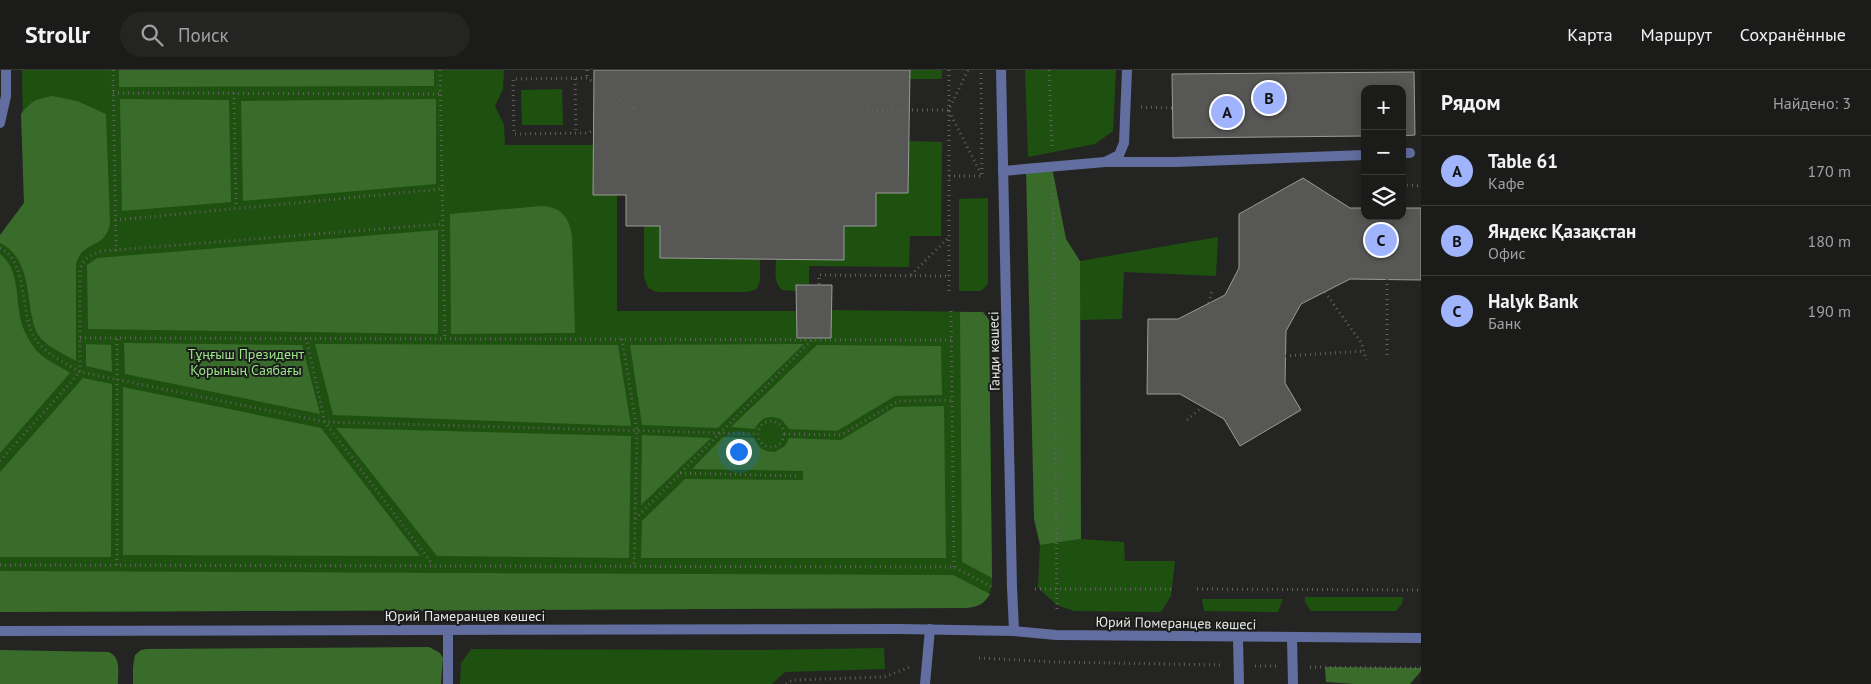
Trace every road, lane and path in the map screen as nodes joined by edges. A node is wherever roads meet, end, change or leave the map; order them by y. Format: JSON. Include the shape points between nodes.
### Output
{"nodes":[{"id":1,"x":6,"y":70,"type":"edge"},
{"id":2,"x":113,"y":70,"type":"edge"},
{"id":3,"x":440,"y":70,"type":"edge"},
{"id":4,"x":587,"y":70,"type":"edge"},
{"id":5,"x":949,"y":70,"type":"edge"},
{"id":6,"x":968,"y":70,"type":"edge"},
{"id":7,"x":981,"y":70,"type":"edge"},
{"id":8,"x":1001,"y":70,"type":"edge"},
{"id":9,"x":1049,"y":70,"type":"edge"},
{"id":10,"x":1127,"y":70,"type":"edge"},
{"id":11,"x":587,"y":78,"type":"junction"},
{"id":12,"x":575,"y":79,"type":"junction"},
{"id":13,"x":113,"y":93,"type":"junction"},
{"id":14,"x":234,"y":93,"type":"junction"},
{"id":15,"x":440,"y":94,"type":"junction"},
{"id":16,"x":1125,"y":107,"type":"junction"},
{"id":17,"x":1173,"y":108,"type":"dead end"},
{"id":18,"x":867,"y":110,"type":"dead end"},
{"id":19,"x":949,"y":110,"type":"junction"},
{"id":20,"x":0,"y":124,"type":"edge"},
{"id":21,"x":576,"y":133,"type":"junction"},
{"id":22,"x":1361,"y":155,"type":"edge"},
{"id":23,"x":1105,"y":162,"type":"junction"},
{"id":24,"x":1052,"y":167,"type":"junction"},
{"id":25,"x":1003,"y":171,"type":"junction"},
{"id":26,"x":949,"y":176,"type":"junction"},
{"id":27,"x":982,"y":176,"type":"junction"},
{"id":28,"x":1406,"y":185,"type":"edge"},
{"id":29,"x":1421,"y":186,"type":"edge"},
{"id":30,"x":442,"y":189,"type":"junction"},
{"id":31,"x":236,"y":208,"type":"junction"},
{"id":32,"x":115,"y":220,"type":"junction"},
{"id":33,"x":442,"y":224,"type":"junction"},
{"id":34,"x":949,"y":238,"type":"junction"},
{"id":35,"x":0,"y":248,"type":"edge"},
{"id":36,"x":116,"y":250,"type":"junction"},
{"id":37,"x":910,"y":276,"type":"junction"},
{"id":38,"x":949,"y":276,"type":"junction"},
{"id":39,"x":1387,"y":280,"type":"dead end"},
{"id":40,"x":819,"y":284,"type":"dead end"},
{"id":41,"x":1212,"y":290,"type":"dead end"},
{"id":42,"x":949,"y":291,"type":"dead end"},
{"id":43,"x":1325,"y":292,"type":"dead end"},
{"id":44,"x":1209,"y":303,"type":"dead end"},
{"id":45,"x":951,"y":311,"type":"dead end"},
{"id":46,"x":80,"y":338,"type":"junction"},
{"id":47,"x":117,"y":338,"type":"junction"},
{"id":48,"x":306,"y":338,"type":"junction"},
{"id":49,"x":445,"y":339,"type":"junction"},
{"id":50,"x":622,"y":339,"type":"junction"},
{"id":51,"x":812,"y":340,"type":"junction"},
{"id":52,"x":951,"y":340,"type":"junction"},
{"id":53,"x":1364,"y":351,"type":"junction"},
{"id":54,"x":1285,"y":356,"type":"dead end"},
{"id":55,"x":1387,"y":356,"type":"dead end"},
{"id":56,"x":1366,"y":360,"type":"dead end"},
{"id":57,"x":80,"y":372,"type":"junction"},
{"id":58,"x":117,"y":379,"type":"junction"},
{"id":59,"x":952,"y":400,"type":"junction"},
{"id":60,"x":1202,"y":407,"type":"dead end"},
{"id":61,"x":1187,"y":420,"type":"dead end"},
{"id":62,"x":325,"y":422,"type":"junction"},
{"id":63,"x":637,"y":431,"type":"junction"},
{"id":64,"x":720,"y":433,"type":"junction"},
{"id":65,"x":758,"y":434,"type":"junction"},
{"id":66,"x":784,"y":434,"type":"junction"},
{"id":67,"x":0,"y":461,"type":"edge"},
{"id":68,"x":680,"y":473,"type":"junction"},
{"id":69,"x":796,"y":476,"type":"dead end"},
{"id":70,"x":635,"y":519,"type":"junction"},
{"id":71,"x":0,"y":565,"type":"edge"},
{"id":72,"x":117,"y":565,"type":"junction"},
{"id":73,"x":433,"y":566,"type":"junction"},
{"id":74,"x":634,"y":566,"type":"junction"},
{"id":75,"x":954,"y":567,"type":"junction"},
{"id":76,"x":992,"y":587,"type":"dead end"},
{"id":77,"x":1057,"y":588,"type":"junction"},
{"id":78,"x":1034,"y":589,"type":"dead end"},
{"id":79,"x":1173,"y":589,"type":"dead end"},
{"id":80,"x":1197,"y":589,"type":"dead end"},
{"id":81,"x":1421,"y":590,"type":"edge"},
{"id":82,"x":1057,"y":610,"type":"dead end"},
{"id":83,"x":930,"y":629,"type":"junction"},
{"id":84,"x":448,"y":630,"type":"junction"},
{"id":85,"x":0,"y":631,"type":"edge"},
{"id":86,"x":1014,"y":632,"type":"junction"},
{"id":87,"x":1238,"y":638,"type":"junction"},
{"id":88,"x":1292,"y":638,"type":"junction"},
{"id":89,"x":1421,"y":638,"type":"edge"},
{"id":90,"x":979,"y":658,"type":"dead end"},
{"id":91,"x":927,"y":662,"type":"junction"},
{"id":92,"x":1237,"y":666,"type":"junction"},
{"id":93,"x":1294,"y":667,"type":"junction"},
{"id":94,"x":1421,"y":668,"type":"edge"},
{"id":95,"x":448,"y":684,"type":"edge"},
{"id":96,"x":786,"y":684,"type":"edge"},
{"id":97,"x":925,"y":684,"type":"edge"},
{"id":98,"x":1238,"y":684,"type":"edge"},
{"id":99,"x":1293,"y":684,"type":"edge"}],
"edges":[{"from":1,"to":20,"type":"street","via":[[6,96]]},
{"from":2,"to":13,"type":"path"},
{"from":3,"to":15,"type":"path"},
{"from":4,"to":11,"type":"path"},
{"from":5,"to":19,"type":"path"},
{"from":6,"to":19,"type":"path"},
{"from":7,"to":27,"type":"path"},
{"from":8,"to":25,"type":"street","name":"Ганди көшесі"},
{"from":9,"to":24,"type":"path"},
{"from":10,"to":16,"type":"street"},
{"from":11,"to":12,"type":"path"},
{"from":11,"to":21,"type":"path","via":[[635,108],[588,133]]},
{"from":12,"to":21,"type":"path"},
{"from":12,"to":21,"type":"path","via":[[513,79],[514,134]]},
{"from":13,"to":14,"type":"path"},
{"from":13,"to":32,"type":"path"},
{"from":14,"to":15,"type":"path"},
{"from":14,"to":31,"type":"path"},
{"from":15,"to":30,"type":"path"},
{"from":16,"to":17,"type":"path"},
{"from":16,"to":23,"type":"street","via":[[1124,143],[1119,155]]},
{"from":18,"to":19,"type":"path"},
{"from":19,"to":26,"type":"path"},
{"from":19,"to":27,"type":"path"},
{"from":22,"to":23,"type":"street"},
{"from":23,"to":24,"type":"street"},
{"from":24,"to":25,"type":"street"},
{"from":24,"to":77,"type":"path"},
{"from":25,"to":86,"type":"street","name":"Ганди көшесі"},
{"from":26,"to":27,"type":"path"},
{"from":26,"to":34,"type":"path"},
{"from":28,"to":29,"type":"path"},
{"from":30,"to":31,"type":"path"},
{"from":30,"to":33,"type":"path"},
{"from":31,"to":32,"type":"path"},
{"from":32,"to":36,"type":"path"},
{"from":33,"to":36,"type":"path"},
{"from":33,"to":49,"type":"path"},
{"from":34,"to":37,"type":"path"},
{"from":34,"to":38,"type":"path"},
{"from":35,"to":57,"type":"path","via":[[12,258],[18,272],[35,340]]},
{"from":36,"to":46,"type":"path","via":[[102,251],[82,262]]},
{"from":37,"to":38,"type":"path"},
{"from":37,"to":40,"type":"path","via":[[819,275]]},
{"from":38,"to":42,"type":"path"},
{"from":39,"to":55,"type":"path"},
{"from":41,"to":44,"type":"path"},
{"from":43,"to":53,"type":"path"},
{"from":45,"to":52,"type":"path"},
{"from":46,"to":47,"type":"path"},
{"from":46,"to":57,"type":"path"},
{"from":47,"to":48,"type":"path"},
{"from":47,"to":58,"type":"path"},
{"from":48,"to":49,"type":"path"},
{"from":48,"to":62,"type":"path"},
{"from":49,"to":50,"type":"path"},
{"from":50,"to":51,"type":"path"},
{"from":50,"to":63,"type":"path"},
{"from":51,"to":52,"type":"path"},
{"from":51,"to":64,"type":"path"},
{"from":52,"to":59,"type":"path"},
{"from":53,"to":54,"type":"path"},
{"from":53,"to":56,"type":"path"},
{"from":57,"to":58,"type":"path"},
{"from":57,"to":67,"type":"path"},
{"from":58,"to":62,"type":"path"},
{"from":58,"to":72,"type":"path"},
{"from":59,"to":66,"type":"path","via":[[898,401],[840,435]]},
{"from":59,"to":75,"type":"path"},
{"from":60,"to":61,"type":"path"},
{"from":62,"to":63,"type":"path"},
{"from":62,"to":73,"type":"path"},
{"from":63,"to":64,"type":"path"},
{"from":63,"to":70,"type":"path"},
{"from":64,"to":65,"type":"path"},
{"from":64,"to":68,"type":"path"},
{"from":65,"to":66,"type":"path","via":[[765,422],[774,421]]},
{"from":65,"to":66,"type":"path","via":[[760,442],[771,447],[779,445]]},
{"from":68,"to":69,"type":"path"},
{"from":68,"to":70,"type":"path"},
{"from":70,"to":74,"type":"path"},
{"from":71,"to":72,"type":"path"},
{"from":72,"to":73,"type":"path"},
{"from":73,"to":74,"type":"path"},
{"from":74,"to":75,"type":"path"},
{"from":75,"to":76,"type":"path"},
{"from":77,"to":78,"type":"path"},
{"from":77,"to":79,"type":"path"},
{"from":77,"to":82,"type":"path"},
{"from":80,"to":81,"type":"path"},
{"from":83,"to":84,"type":"street","name":"Юрий Памеранцев көшесі"},
{"from":83,"to":86,"type":"street","name":"Юрий Померанцев көшесі"},
{"from":83,"to":91,"type":"street"},
{"from":84,"to":85,"type":"street","name":"Юрий Памеранцев көшесі"},
{"from":84,"to":95,"type":"street"},
{"from":86,"to":87,"type":"street","name":"Юрий Померанцев көшесі"},
{"from":87,"to":88,"type":"street","name":"Юрий Померанцев көшесі"},
{"from":87,"to":92,"type":"street"},
{"from":88,"to":89,"type":"street","name":"Юрий Померанцев көшесі"},
{"from":88,"to":93,"type":"street"},
{"from":90,"to":92,"type":"path"},
{"from":91,"to":96,"type":"path","via":[[884,678],[792,680]]},
{"from":91,"to":97,"type":"street"},
{"from":92,"to":93,"type":"path"},
{"from":92,"to":98,"type":"street"},
{"from":93,"to":94,"type":"path"},
{"from":93,"to":99,"type":"street"}]}
